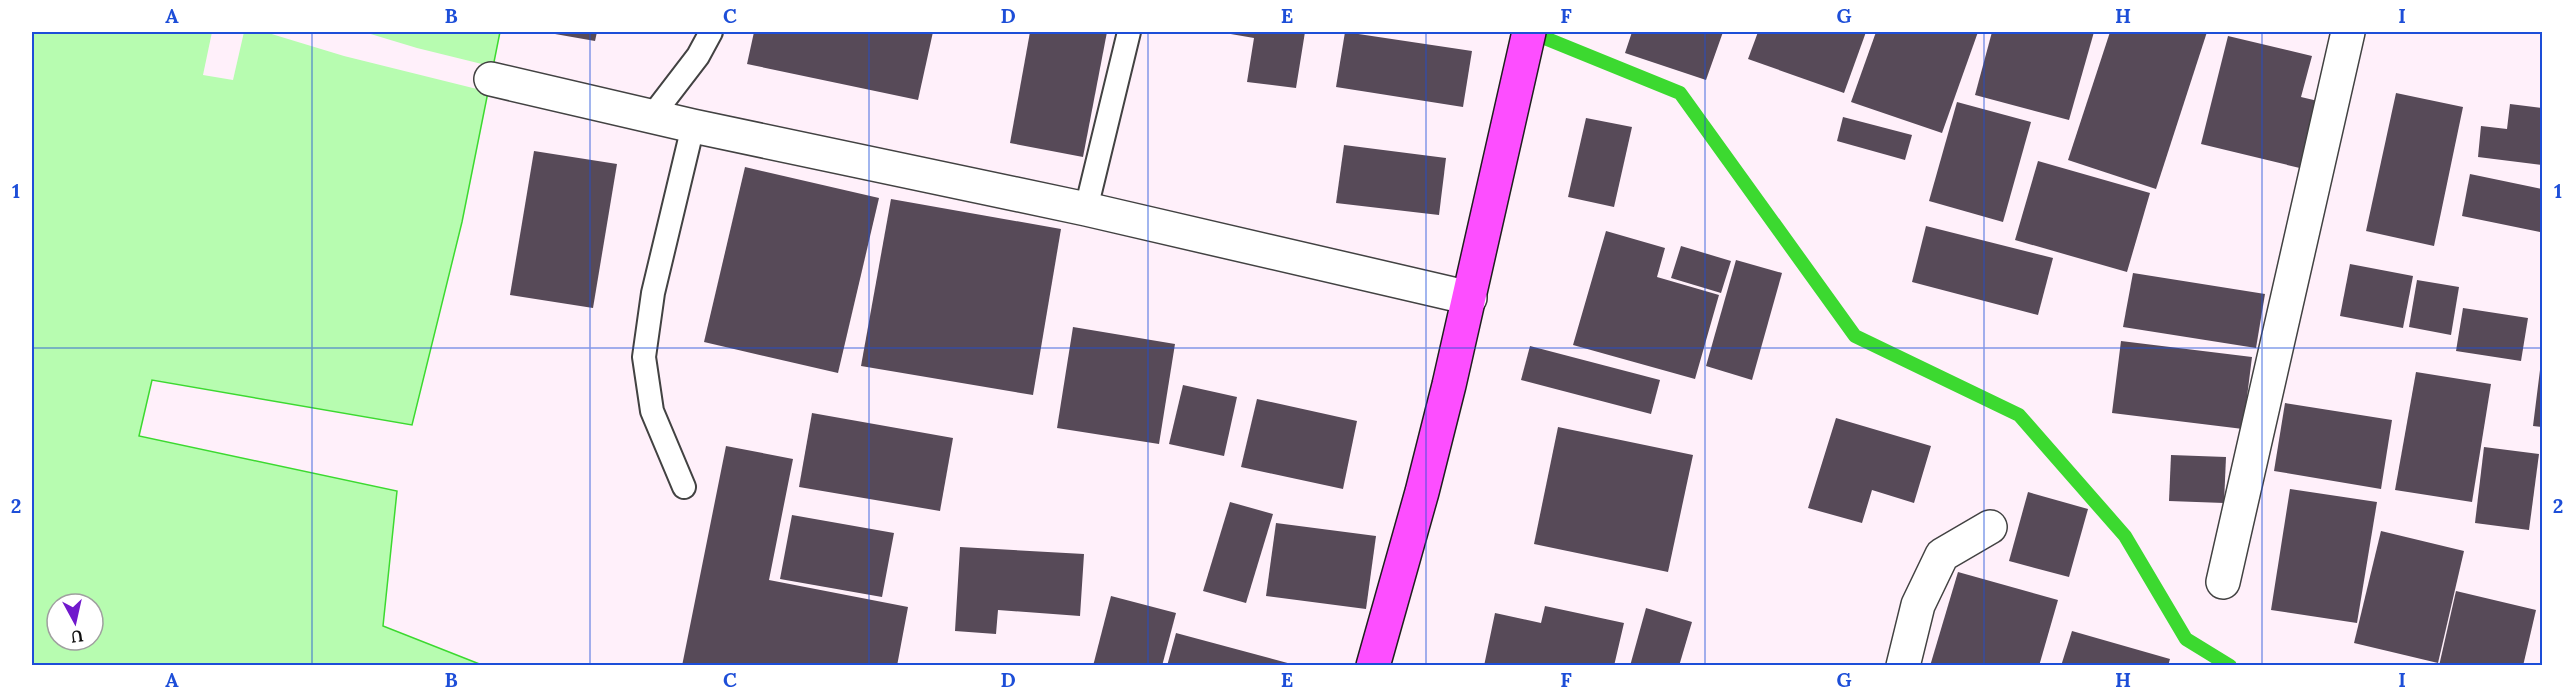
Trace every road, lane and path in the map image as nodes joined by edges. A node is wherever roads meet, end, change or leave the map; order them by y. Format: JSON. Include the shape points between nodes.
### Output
{"nodes":[{"id":1,"x":711,"y":32,"type":"edge"},
{"id":2,"x":1129,"y":32,"type":"edge"},
{"id":3,"x":1529,"y":32,"type":"edge"},
{"id":4,"x":2348,"y":32,"type":"edge"},
{"id":5,"x":491,"y":79,"type":"dead end"},
{"id":6,"x":652,"y":116,"type":"junction"},
{"id":7,"x":693,"y":126,"type":"junction"},
{"id":8,"x":1086,"y":208,"type":"junction"},
{"id":9,"x":1470,"y":298,"type":"junction"},
{"id":10,"x":684,"y":487,"type":"dead end"},
{"id":11,"x":1990,"y":527,"type":"dead end"},
{"id":12,"x":2223,"y":582,"type":"dead end"},
{"id":13,"x":1373,"y":666,"type":"edge"},
{"id":14,"x":1903,"y":666,"type":"edge"}],
"edges":[{"from":1,"to":6,"type":"lane","via":[[698,56]]},
{"from":2,"to":8,"type":"lane"},
{"from":3,"to":9,"type":"highway"},
{"from":4,"to":12,"type":"street"},
{"from":5,"to":6,"type":"street"},
{"from":6,"to":7,"type":"street"},
{"from":7,"to":8,"type":"street"},
{"from":7,"to":10,"type":"lane","via":[[652,293],[644,357],[652,411]]},
{"from":8,"to":9,"type":"street"},
{"from":9,"to":13,"type":"highway","via":[[1422,492]]},
{"from":11,"to":14,"type":"street","via":[[1942,555],[1918,605]]}]}
